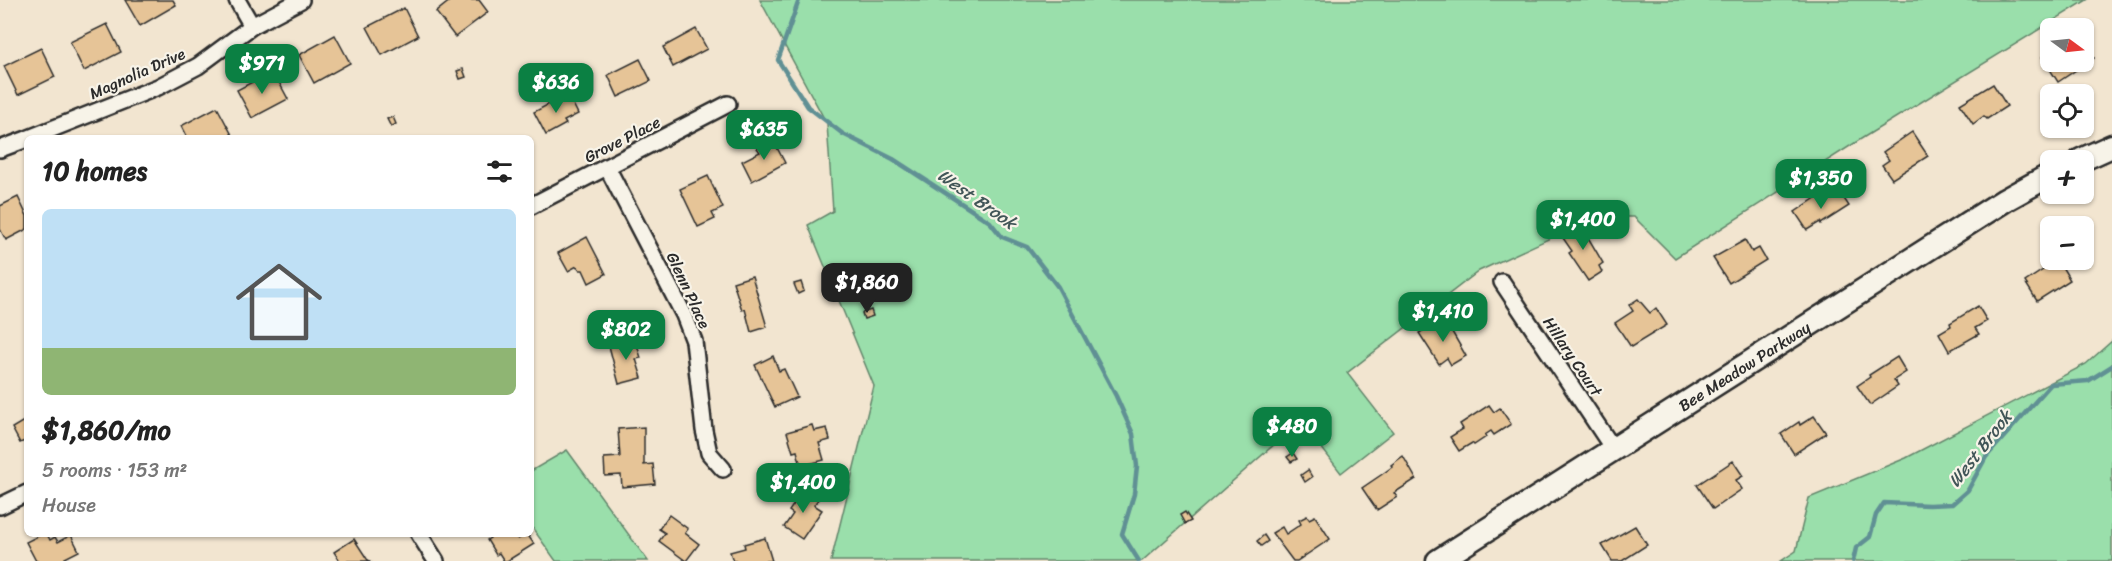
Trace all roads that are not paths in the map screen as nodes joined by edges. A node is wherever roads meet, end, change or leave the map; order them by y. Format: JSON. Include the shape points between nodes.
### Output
{"nodes":[{"id":1,"x":237,"y":0,"type":"edge"},
{"id":2,"x":301,"y":0,"type":"edge"},
{"id":3,"x":252,"y":26,"type":"junction"},
{"id":4,"x":728,"y":104,"type":"dead end"},
{"id":5,"x":35,"y":135,"type":"edge"},
{"id":6,"x":24,"y":140,"type":"edge"},
{"id":7,"x":2112,"y":146,"type":"edge"},
{"id":8,"x":0,"y":149,"type":"edge"},
{"id":9,"x":2094,"y":154,"type":"edge"},
{"id":10,"x":607,"y":167,"type":"junction"},
{"id":11,"x":2040,"y":181,"type":"edge"},
{"id":12,"x":534,"y":204,"type":"edge"},
{"id":13,"x":1502,"y":282,"type":"dead end"},
{"id":14,"x":1614,"y":450,"type":"junction"},
{"id":15,"x":723,"y":469,"type":"dead end"},
{"id":16,"x":24,"y":494,"type":"edge"},
{"id":17,"x":0,"y":506,"type":"edge"},
{"id":18,"x":421,"y":537,"type":"edge"},
{"id":19,"x":436,"y":561,"type":"edge"},
{"id":20,"x":1438,"y":561,"type":"edge"}],
"edges":[{"from":1,"to":3,"type":"street"},
{"from":2,"to":3,"type":"street","name":"Magnolia Drive"},
{"from":3,"to":5,"type":"street","name":"Magnolia Drive","via":[[198,66]]},
{"from":4,"to":10,"type":"street","name":"Grove Place"},
{"from":6,"to":8,"type":"street","name":"Magnolia Drive"},
{"from":7,"to":9,"type":"street"},
{"from":10,"to":12,"type":"street","name":"Grove Place"},
{"from":10,"to":15,"type":"street","name":"Glenn Place","via":[[694,341],[709,453]]},
{"from":11,"to":14,"type":"street","name":"Bee Meadow Parkway"},
{"from":13,"to":14,"type":"street","name":"Hillary Court"},
{"from":14,"to":20,"type":"street","name":"Bee Meadow Parkway"},
{"from":16,"to":17,"type":"street"},
{"from":18,"to":19,"type":"street"}]}
